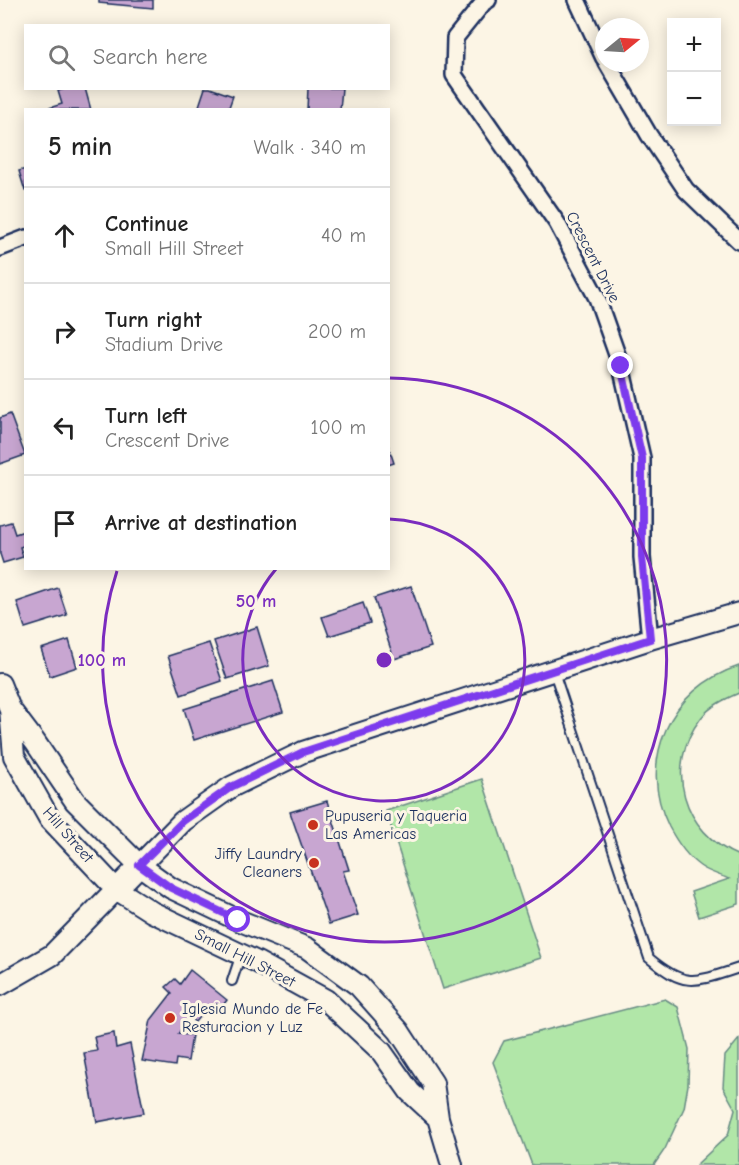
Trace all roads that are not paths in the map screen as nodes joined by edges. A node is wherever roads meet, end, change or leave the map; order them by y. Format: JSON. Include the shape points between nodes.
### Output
{"nodes":[{"id":1,"x":488,"y":0,"type":"edge"},
{"id":2,"x":577,"y":0,"type":"edge"},
{"id":3,"x":595,"y":39,"type":"edge"},
{"id":4,"x":612,"y":72,"type":"edge"},
{"id":5,"x":24,"y":239,"type":"edge"},
{"id":6,"x":739,"y":241,"type":"edge"},
{"id":7,"x":0,"y":248,"type":"edge"},
{"id":8,"x":739,"y":613,"type":"edge"},
{"id":9,"x":650,"y":639,"type":"junction"},
{"id":10,"x":554,"y":670,"type":"junction"},
{"id":11,"x":0,"y":684,"type":"edge"},
{"id":12,"x":10,"y":709,"type":"junction"},
{"id":13,"x":139,"y":865,"type":"junction"},
{"id":14,"x":116,"y":889,"type":"junction"},
{"id":15,"x":241,"y":954,"type":"junction"},
{"id":16,"x":739,"y":968,"type":"edge"},
{"id":17,"x":232,"y":981,"type":"dead end"},
{"id":18,"x":0,"y":985,"type":"edge"},
{"id":19,"x":438,"y":1119,"type":"junction"},
{"id":20,"x":452,"y":1165,"type":"edge"}],
"edges":[{"from":1,"to":9,"type":"street","name":"Crescent Drive","via":[[455,38],[454,75],[557,223],[597,298],[621,366],[642,458],[642,557]]},
{"from":2,"to":3,"type":"street"},
{"from":4,"to":6,"type":"street","via":[[686,190]]},
{"from":5,"to":7,"type":"street"},
{"from":8,"to":9,"type":"street"},
{"from":9,"to":10,"type":"street"},
{"from":10,"to":13,"type":"street","via":[[303,752],[222,794],[183,821]]},
{"from":10,"to":16,"type":"lane","via":[[649,958],[669,975],[687,982]]},
{"from":11,"to":12,"type":"street","name":"Hill Street"},
{"from":12,"to":13,"type":"street","name":"Hill Street","via":[[75,801]]},
{"from":12,"to":14,"type":"street","name":"Hill Street","via":[[14,756],[49,818]]},
{"from":13,"to":14,"type":"street"},
{"from":13,"to":19,"type":"street","name":"Small Hill Street","via":[[171,888],[307,948],[359,986],[399,1031],[434,1083]]},
{"from":14,"to":15,"type":"street","name":"Small Hill Street","via":[[152,912]]},
{"from":14,"to":18,"type":"street","via":[[52,955]]},
{"from":15,"to":17,"type":"lane"},
{"from":15,"to":19,"type":"street","name":"Small Hill Street","via":[[326,1000],[381,1051],[410,1092]]},
{"from":19,"to":20,"type":"street","name":"Small Hill Street"}]}
